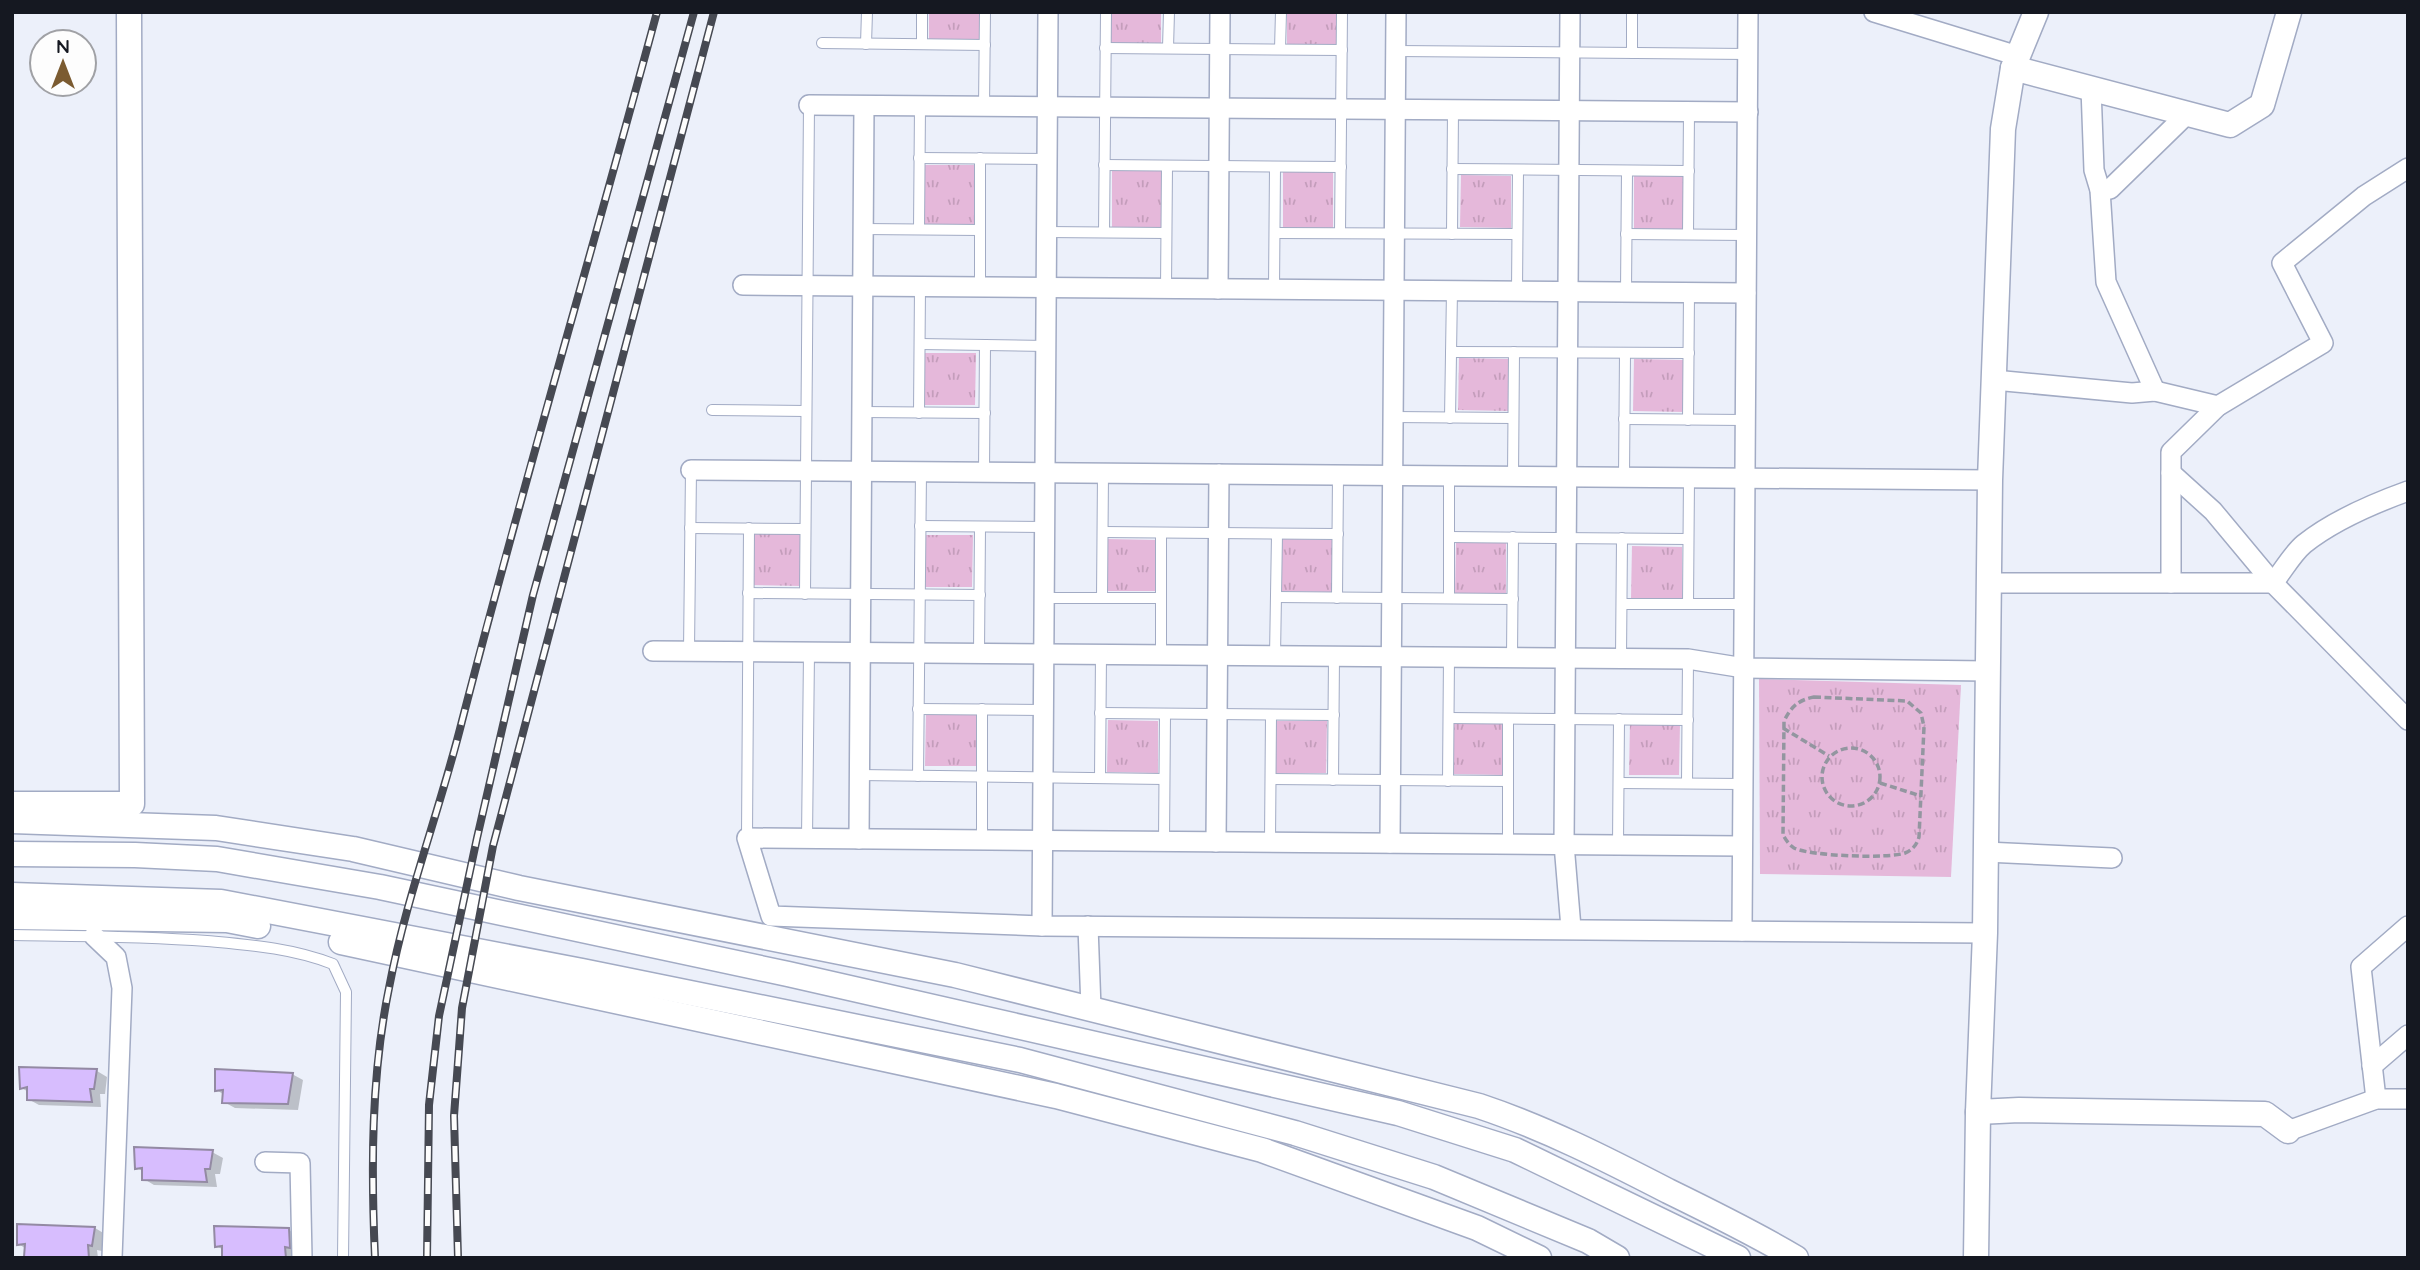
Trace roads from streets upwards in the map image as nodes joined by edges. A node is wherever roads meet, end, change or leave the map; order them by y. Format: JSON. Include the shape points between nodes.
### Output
{"nodes":[{"id":1,"x":129,"y":12,"type":"edge"},
{"id":2,"x":1048,"y":12,"type":"edge"},
{"id":3,"x":1220,"y":12,"type":"edge"},
{"id":4,"x":1396,"y":12,"type":"edge"},
{"id":5,"x":1570,"y":12,"type":"edge"},
{"id":6,"x":1748,"y":12,"type":"edge"},
{"id":7,"x":1874,"y":12,"type":"edge"},
{"id":8,"x":2036,"y":12,"type":"edge"},
{"id":9,"x":2288,"y":12,"type":"edge"},
{"id":10,"x":2016,"y":62,"type":"junction"},
{"id":11,"x":2091,"y":89,"type":"junction"},
{"id":12,"x":809,"y":105,"type":"road end"},
{"id":13,"x":864,"y":106,"type":"junction"},
{"id":14,"x":1047,"y":108,"type":"junction"},
{"id":15,"x":1220,"y":108,"type":"junction"},
{"id":16,"x":1395,"y":110,"type":"junction"},
{"id":17,"x":1570,"y":111,"type":"junction"},
{"id":18,"x":1748,"y":112,"type":"junction"},
{"id":19,"x":2188,"y":114,"type":"junction"},
{"id":20,"x":2408,"y":168,"type":"edge"},
{"id":21,"x":2100,"y":191,"type":"junction"},
{"id":22,"x":744,"y":285,"type":"dead end"},
{"id":23,"x":863,"y":286,"type":"junction"},
{"id":24,"x":1046,"y":288,"type":"junction"},
{"id":25,"x":1218,"y":289,"type":"junction"},
{"id":26,"x":1394,"y":290,"type":"junction"},
{"id":27,"x":1568,"y":291,"type":"junction"},
{"id":28,"x":1746,"y":293,"type":"junction"},
{"id":29,"x":1994,"y":380,"type":"junction"},
{"id":30,"x":2155,"y":391,"type":"junction"},
{"id":31,"x":2218,"y":406,"type":"junction"},
{"id":32,"x":691,"y":470,"type":"road end"},
{"id":33,"x":861,"y":471,"type":"junction"},
{"id":34,"x":1045,"y":473,"type":"junction"},
{"id":35,"x":2171,"y":473,"type":"junction"},
{"id":36,"x":1219,"y":474,"type":"junction"},
{"id":37,"x":1392,"y":475,"type":"junction"},
{"id":38,"x":1567,"y":477,"type":"junction"},
{"id":39,"x":1745,"y":478,"type":"junction"},
{"id":40,"x":1990,"y":480,"type":"junction"},
{"id":41,"x":2408,"y":491,"type":"edge"},
{"id":42,"x":1989,"y":583,"type":"junction"},
{"id":43,"x":2171,"y":583,"type":"junction"},
{"id":44,"x":2273,"y":583,"type":"junction"},
{"id":45,"x":653,"y":651,"type":"dead end"},
{"id":46,"x":860,"y":652,"type":"junction"},
{"id":47,"x":1043,"y":654,"type":"junction"},
{"id":48,"x":1217,"y":655,"type":"junction"},
{"id":49,"x":1391,"y":656,"type":"junction"},
{"id":50,"x":1565,"y":658,"type":"junction"},
{"id":51,"x":1744,"y":668,"type":"junction"},
{"id":52,"x":1988,"y":671,"type":"junction"},
{"id":53,"x":2408,"y":720,"type":"edge"},
{"id":54,"x":12,"y":804,"type":"edge"},
{"id":55,"x":12,"y":821,"type":"edge"},
{"id":56,"x":859,"y":839,"type":"junction"},
{"id":57,"x":1042,"y":841,"type":"junction"},
{"id":58,"x":1216,"y":842,"type":"junction"},
{"id":59,"x":1390,"y":843,"type":"junction"},
{"id":60,"x":1564,"y":844,"type":"junction"},
{"id":61,"x":1742,"y":846,"type":"junction"},
{"id":62,"x":1986,"y":852,"type":"junction"},
{"id":63,"x":12,"y":854,"type":"edge"},
{"id":64,"x":2112,"y":858,"type":"dead end"},
{"id":65,"x":12,"y":895,"type":"edge"},
{"id":66,"x":12,"y":916,"type":"edge"},
{"id":67,"x":1042,"y":926,"type":"junction"},
{"id":68,"x":1088,"y":926,"type":"junction"},
{"id":69,"x":2408,"y":926,"type":"edge"},
{"id":70,"x":1571,"y":929,"type":"junction"},
{"id":71,"x":1742,"y":931,"type":"junction"},
{"id":72,"x":1985,"y":933,"type":"junction"},
{"id":73,"x":94,"y":936,"type":"road end"},
{"id":74,"x":1091,"y":1009,"type":"junction"},
{"id":75,"x":2408,"y":1035,"type":"edge"},
{"id":76,"x":2372,"y":1066,"type":"junction"},
{"id":77,"x":2408,"y":1099,"type":"edge"},
{"id":78,"x":2376,"y":1100,"type":"junction"},
{"id":79,"x":1978,"y":1112,"type":"junction"},
{"id":80,"x":2288,"y":1131,"type":"joint"},
{"id":81,"x":265,"y":1162,"type":"dead end"},
{"id":82,"x":112,"y":1258,"type":"edge"},
{"id":83,"x":303,"y":1258,"type":"edge"},
{"id":84,"x":1539,"y":1258,"type":"edge"},
{"id":85,"x":1617,"y":1258,"type":"edge"},
{"id":86,"x":1738,"y":1258,"type":"edge"},
{"id":87,"x":1796,"y":1258,"type":"edge"},
{"id":88,"x":1976,"y":1258,"type":"edge"}],
"edges":[{"from":1,"to":54,"type":"street","via":[[132,804]]},
{"from":2,"to":14,"type":"street"},
{"from":3,"to":15,"type":"street"},
{"from":4,"to":16,"type":"street"},
{"from":5,"to":17,"type":"street"},
{"from":6,"to":18,"type":"street"},
{"from":7,"to":10,"type":"street"},
{"from":8,"to":10,"type":"street"},
{"from":9,"to":19,"type":"street","via":[[2262,105],[2230,125]]},
{"from":10,"to":11,"type":"street"},
{"from":10,"to":29,"type":"street","via":[[2003,129]]},
{"from":11,"to":19,"type":"street"},
{"from":11,"to":21,"type":"street","via":[[2094,170]]},
{"from":12,"to":13,"type":"street"},
{"from":13,"to":14,"type":"street"},
{"from":13,"to":23,"type":"street"},
{"from":14,"to":15,"type":"street"},
{"from":14,"to":24,"type":"street"},
{"from":15,"to":16,"type":"street"},
{"from":15,"to":25,"type":"street"},
{"from":16,"to":17,"type":"street"},
{"from":16,"to":26,"type":"street"},
{"from":17,"to":18,"type":"street"},
{"from":17,"to":27,"type":"street"},
{"from":18,"to":28,"type":"street"},
{"from":19,"to":21,"type":"street","via":[[2110,189]]},
{"from":20,"to":31,"type":"street","via":[[2364,196],[2282,263],[2323,343]]},
{"from":21,"to":30,"type":"street","via":[[2106,282]]},
{"from":22,"to":23,"type":"street"},
{"from":23,"to":24,"type":"street"},
{"from":23,"to":33,"type":"street"},
{"from":24,"to":25,"type":"street"},
{"from":24,"to":34,"type":"street"},
{"from":25,"to":26,"type":"street"},
{"from":26,"to":27,"type":"street"},
{"from":26,"to":37,"type":"street"},
{"from":27,"to":28,"type":"street"},
{"from":27,"to":38,"type":"street"},
{"from":28,"to":39,"type":"street"},
{"from":29,"to":30,"type":"street","via":[[2132,393]]},
{"from":29,"to":40,"type":"street"},
{"from":30,"to":31,"type":"street"},
{"from":31,"to":35,"type":"street","via":[[2171,452]]},
{"from":32,"to":33,"type":"street"},
{"from":33,"to":34,"type":"street"},
{"from":33,"to":46,"type":"street"},
{"from":34,"to":36,"type":"street"},
{"from":34,"to":47,"type":"street"},
{"from":35,"to":43,"type":"street"},
{"from":35,"to":44,"type":"street","via":[[2213,511]]},
{"from":36,"to":37,"type":"street"},
{"from":36,"to":48,"type":"street"},
{"from":37,"to":38,"type":"street"},
{"from":37,"to":49,"type":"street"},
{"from":38,"to":39,"type":"street"},
{"from":38,"to":50,"type":"street"},
{"from":39,"to":40,"type":"street"},
{"from":39,"to":51,"type":"street"},
{"from":40,"to":42,"type":"street"},
{"from":41,"to":44,"type":"street","via":[[2336,523],[2302,546]]},
{"from":42,"to":43,"type":"street"},
{"from":42,"to":52,"type":"street"},
{"from":43,"to":44,"type":"street"},
{"from":44,"to":53,"type":"street"},
{"from":45,"to":46,"type":"street"},
{"from":46,"to":47,"type":"street"},
{"from":46,"to":56,"type":"street"},
{"from":47,"to":48,"type":"street"},
{"from":47,"to":57,"type":"street"},
{"from":48,"to":49,"type":"street"},
{"from":48,"to":58,"type":"street"},
{"from":49,"to":50,"type":"street"},
{"from":49,"to":59,"type":"street"},
{"from":50,"to":51,"type":"street","via":[[1688,659]]},
{"from":50,"to":60,"type":"street"},
{"from":51,"to":52,"type":"street"},
{"from":51,"to":61,"type":"street"},
{"from":52,"to":62,"type":"street"},
{"from":55,"to":74,"type":"street","via":[[215,828],[353,849],[955,975]]},
{"from":56,"to":57,"type":"street"},
{"from":56,"to":67,"type":"street","via":[[747,838],[771,916]]},
{"from":57,"to":58,"type":"street"},
{"from":57,"to":67,"type":"street"},
{"from":58,"to":59,"type":"street"},
{"from":59,"to":60,"type":"street"},
{"from":60,"to":61,"type":"street"},
{"from":60,"to":70,"type":"street"},
{"from":61,"to":71,"type":"street"},
{"from":62,"to":64,"type":"street"},
{"from":62,"to":72,"type":"street"},
{"from":63,"to":86,"type":"street","via":[[217,859],[380,887],[1398,1113],[1516,1150]]},
{"from":65,"to":85,"type":"street","via":[[221,902],[1020,1060],[1295,1133],[1434,1177],[1588,1241]]},
{"from":66,"to":84,"type":"street","via":[[227,920],[1056,1096],[1262,1150],[1477,1228]]},
{"from":67,"to":68,"type":"street"},
{"from":68,"to":70,"type":"street"},
{"from":68,"to":74,"type":"street"},
{"from":69,"to":76,"type":"street","via":[[2361,967]]},
{"from":70,"to":71,"type":"street"},
{"from":71,"to":72,"type":"street"},
{"from":72,"to":79,"type":"street"},
{"from":73,"to":82,"type":"street","via":[[116,957],[122,988]]},
{"from":74,"to":87,"type":"street","via":[[1466,1103],[1528,1123]]},
{"from":75,"to":76,"type":"street"},
{"from":76,"to":78,"type":"street"},
{"from":77,"to":78,"type":"street"},
{"from":78,"to":80,"type":"street"},
{"from":79,"to":80,"type":"street","via":[[2265,1114]]},
{"from":79,"to":88,"type":"street"},
{"from":81,"to":83,"type":"street","via":[[300,1163]]}]}
